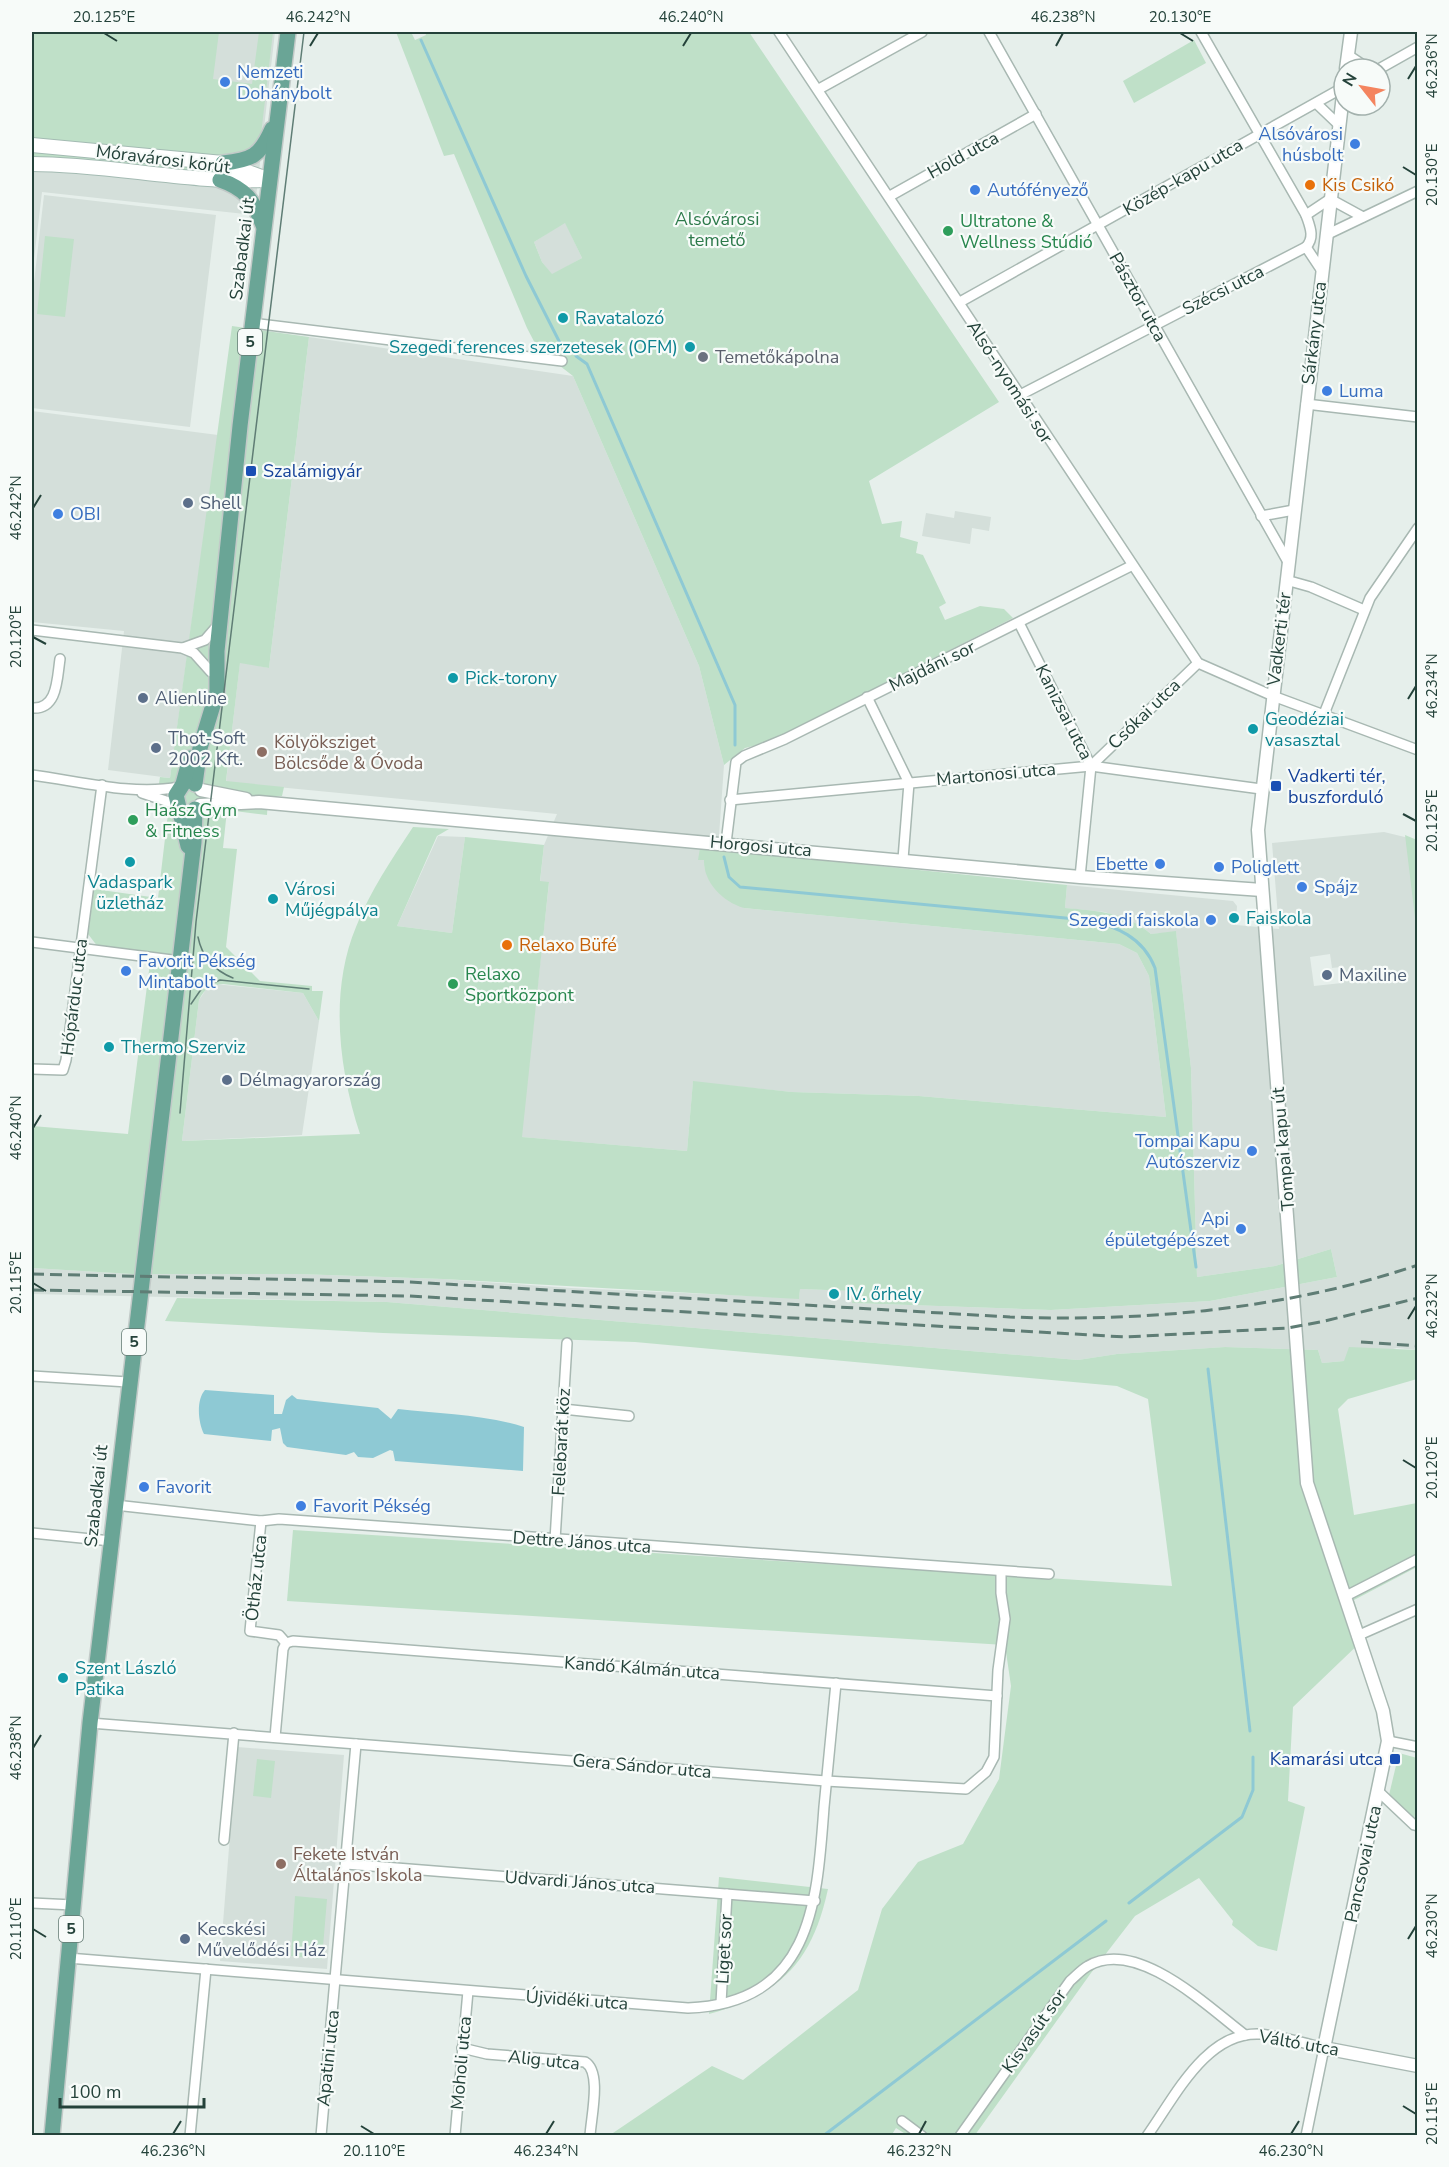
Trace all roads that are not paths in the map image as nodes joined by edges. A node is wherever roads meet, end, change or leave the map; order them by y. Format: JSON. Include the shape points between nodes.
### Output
{"nodes":[{"id":1,"x":288,"y":32,"type":"edge"},
{"id":2,"x":779,"y":32,"type":"edge"},
{"id":3,"x":922,"y":32,"type":"edge"},
{"id":4,"x":989,"y":32,"type":"edge"},
{"id":5,"x":1201,"y":32,"type":"edge"},
{"id":6,"x":1350,"y":32,"type":"edge"},
{"id":7,"x":1418,"y":47,"type":"edge"},
{"id":8,"x":1348,"y":55,"type":"joint"},
{"id":9,"x":1351,"y":57,"type":"edge"},
{"id":10,"x":1392,"y":62,"type":"edge"},
{"id":11,"x":819,"y":89,"type":"junction"},
{"id":12,"x":1332,"y":94,"type":"edge"},
{"id":13,"x":1317,"y":104,"type":"junction"},
{"id":14,"x":1036,"y":114,"type":"junction"},
{"id":15,"x":278,"y":116,"type":"junction"},
{"id":16,"x":1340,"y":117,"type":"edge"},
{"id":17,"x":1339,"y":125,"type":"junction"},
{"id":18,"x":1258,"y":134,"type":"junction"},
{"id":19,"x":32,"y":145,"type":"edge"},
{"id":20,"x":224,"y":163,"type":"junction"},
{"id":21,"x":32,"y":164,"type":"edge"},
{"id":22,"x":220,"y":180,"type":"junction"},
{"id":23,"x":270,"y":180,"type":"junction"},
{"id":24,"x":1418,"y":191,"type":"edge"},
{"id":25,"x":890,"y":196,"type":"junction"},
{"id":26,"x":1330,"y":199,"type":"junction"},
{"id":27,"x":1306,"y":215,"type":"junction"},
{"id":28,"x":1363,"y":217,"type":"junction"},
{"id":29,"x":1098,"y":226,"type":"junction"},
{"id":30,"x":264,"y":228,"type":"junction"},
{"id":31,"x":1326,"y":235,"type":"junction"},
{"id":32,"x":1306,"y":247,"type":"junction"},
{"id":33,"x":1322,"y":271,"type":"junction"},
{"id":34,"x":960,"y":302,"type":"junction"},
{"id":35,"x":252,"y":324,"type":"junction"},
{"id":36,"x":1154,"y":325,"type":"junction"},
{"id":37,"x":562,"y":361,"type":"dead end"},
{"id":38,"x":1020,"y":395,"type":"junction"},
{"id":39,"x":1306,"y":404,"type":"junction"},
{"id":40,"x":1418,"y":417,"type":"edge"},
{"id":41,"x":1294,"y":510,"type":"junction"},
{"id":42,"x":1261,"y":516,"type":"junction"},
{"id":43,"x":1418,"y":528,"type":"edge"},
{"id":44,"x":1288,"y":562,"type":"junction"},
{"id":45,"x":1131,"y":566,"type":"junction"},
{"id":46,"x":1286,"y":580,"type":"junction"},
{"id":47,"x":1364,"y":610,"type":"junction"},
{"id":48,"x":221,"y":620,"type":"junction"},
{"id":49,"x":1019,"y":623,"type":"junction"},
{"id":50,"x":32,"y":630,"type":"edge"},
{"id":51,"x":182,"y":648,"type":"junction"},
{"id":52,"x":217,"y":651,"type":"junction"},
{"id":53,"x":60,"y":659,"type":"dead end"},
{"id":54,"x":1198,"y":663,"type":"junction"},
{"id":55,"x":211,"y":672,"type":"junction"},
{"id":56,"x":1273,"y":696,"type":"junction"},
{"id":57,"x":867,"y":697,"type":"junction"},
{"id":58,"x":32,"y":708,"type":"edge"},
{"id":59,"x":1324,"y":714,"type":"junction"},
{"id":60,"x":1418,"y":750,"type":"edge"},
{"id":61,"x":1091,"y":766,"type":"junction"},
{"id":62,"x":32,"y":775,"type":"edge"},
{"id":63,"x":909,"y":783,"type":"junction"},
{"id":64,"x":102,"y":785,"type":"junction"},
{"id":65,"x":122,"y":787,"type":"junction"},
{"id":66,"x":1261,"y":789,"type":"junction"},
{"id":67,"x":189,"y":797,"type":"junction"},
{"id":68,"x":730,"y":800,"type":"junction"},
{"id":69,"x":726,"y":843,"type":"junction"},
{"id":70,"x":903,"y":859,"type":"junction"},
{"id":71,"x":1080,"y":876,"type":"junction"},
{"id":72,"x":1262,"y":890,"type":"junction"},
{"id":73,"x":32,"y":942,"type":"edge"},
{"id":74,"x":80,"y":948,"type":"junction"},
{"id":75,"x":180,"y":961,"type":"junction"},
{"id":76,"x":32,"y":1069,"type":"edge"},
{"id":77,"x":567,"y":1343,"type":"dead end"},
{"id":78,"x":32,"y":1376,"type":"edge"},
{"id":79,"x":128,"y":1382,"type":"junction"},
{"id":80,"x":563,"y":1409,"type":"junction"},
{"id":81,"x":629,"y":1416,"type":"dead end"},
{"id":82,"x":115,"y":1505,"type":"junction"},
{"id":83,"x":261,"y":1521,"type":"junction"},
{"id":84,"x":32,"y":1533,"type":"edge"},
{"id":85,"x":555,"y":1540,"type":"junction"},
{"id":86,"x":111,"y":1541,"type":"junction"},
{"id":87,"x":1418,"y":1558,"type":"edge"},
{"id":88,"x":1001,"y":1572,"type":"junction"},
{"id":89,"x":1049,"y":1574,"type":"dead end"},
{"id":90,"x":1344,"y":1597,"type":"junction"},
{"id":91,"x":1418,"y":1609,"type":"edge"},
{"id":92,"x":1357,"y":1636,"type":"junction"},
{"id":93,"x":286,"y":1643,"type":"junction"},
{"id":94,"x":836,"y":1683,"type":"junction"},
{"id":95,"x":997,"y":1696,"type":"junction"},
{"id":96,"x":90,"y":1722,"type":"junction"},
{"id":97,"x":234,"y":1733,"type":"junction"},
{"id":98,"x":275,"y":1737,"type":"junction"},
{"id":99,"x":1388,"y":1741,"type":"junction"},
{"id":100,"x":356,"y":1744,"type":"junction"},
{"id":101,"x":1418,"y":1747,"type":"edge"},
{"id":102,"x":826,"y":1781,"type":"junction"},
{"id":103,"x":1378,"y":1791,"type":"junction"},
{"id":104,"x":1418,"y":1826,"type":"edge"},
{"id":105,"x":224,"y":1840,"type":"dead end"},
{"id":106,"x":346,"y":1864,"type":"junction"},
{"id":107,"x":727,"y":1894,"type":"junction"},
{"id":108,"x":814,"y":1901,"type":"junction"},
{"id":109,"x":32,"y":1904,"type":"edge"},
{"id":110,"x":73,"y":1905,"type":"junction"},
{"id":111,"x":68,"y":1958,"type":"junction"},
{"id":112,"x":1130,"y":1962,"type":"joint"},
{"id":113,"x":206,"y":1969,"type":"junction"},
{"id":114,"x":336,"y":1980,"type":"junction"},
{"id":115,"x":468,"y":1991,"type":"junction"},
{"id":116,"x":721,"y":2003,"type":"junction"},
{"id":117,"x":1245,"y":2035,"type":"junction"},
{"id":118,"x":462,"y":2048,"type":"junction"},
{"id":119,"x":1324,"y":2048,"type":"junction"},
{"id":120,"x":1418,"y":2066,"type":"edge"},
{"id":121,"x":902,"y":2121,"type":"dead end"},
{"id":122,"x":52,"y":2136,"type":"edge"},
{"id":123,"x":190,"y":2136,"type":"edge"},
{"id":124,"x":321,"y":2136,"type":"edge"},
{"id":125,"x":455,"y":2136,"type":"edge"},
{"id":126,"x":590,"y":2136,"type":"edge"},
{"id":127,"x":922,"y":2136,"type":"edge"},
{"id":128,"x":960,"y":2136,"type":"edge"},
{"id":129,"x":1147,"y":2136,"type":"edge"},
{"id":130,"x":1306,"y":2136,"type":"edge"}],
"edges":[{"from":1,"to":15,"type":"main road","name":"Szabadkai út","number":"5"},
{"from":2,"to":11,"type":"street","name":"Alsó-nyomási sor"},
{"from":3,"to":11,"type":"street"},
{"from":4,"to":14,"type":"street","name":"Pásztor utca"},
{"from":5,"to":18,"type":"street"},
{"from":6,"to":8,"type":"street"},
{"from":7,"to":10,"type":"street"},
{"from":8,"to":9,"type":"street"},
{"from":11,"to":25,"type":"street","name":"Alsó-nyomási sor"},
{"from":12,"to":13,"type":"street","name":"Közép-kapu utca"},
{"from":13,"to":17,"type":"street"},
{"from":13,"to":18,"type":"street","name":"Közép-kapu utca"},
{"from":14,"to":25,"type":"street","name":"Hold utca"},
{"from":14,"to":29,"type":"street","name":"Pásztor utca"},
{"from":15,"to":20,"type":"main road","via":[[264,147],[256,155]]},
{"from":15,"to":23,"type":"main road","name":"Szabadkai út","number":"5"},
{"from":16,"to":17,"type":"street","name":"Sárkány utca"},
{"from":17,"to":26,"type":"street","name":"Sárkány utca"},
{"from":18,"to":27,"type":"street"},
{"from":18,"to":29,"type":"street","name":"Közép-kapu utca"},
{"from":19,"to":20,"type":"main road","name":"Móravárosi körút"},
{"from":20,"to":23,"type":"main road","name":"Móravárosi körút"},
{"from":21,"to":22,"type":"main road","name":"Móravárosi körút","via":[[68,164]]},
{"from":22,"to":23,"type":"main road","name":"Móravárosi körút"},
{"from":22,"to":30,"type":"main road","via":[[249,195]]},
{"from":23,"to":30,"type":"main road","name":"Szabadkai út","number":"5"},
{"from":24,"to":28,"type":"street"},
{"from":25,"to":34,"type":"street","name":"Alsó-nyomási sor"},
{"from":26,"to":27,"type":"street"},
{"from":26,"to":28,"type":"street"},
{"from":26,"to":31,"type":"street","name":"Sárkány utca"},
{"from":27,"to":32,"type":"street","via":[[1312,232]]},
{"from":28,"to":31,"type":"street"},
{"from":29,"to":34,"type":"street","name":"Közép-kapu utca"},
{"from":29,"to":36,"type":"street","name":"Pásztor utca"},
{"from":30,"to":35,"type":"main road","name":"Szabadkai út","number":"5"},
{"from":31,"to":33,"type":"street","name":"Sárkány utca"},
{"from":32,"to":33,"type":"street"},
{"from":32,"to":36,"type":"street","name":"Szécsi utca"},
{"from":33,"to":39,"type":"street","name":"Sárkány utca"},
{"from":34,"to":38,"type":"street","name":"Alsó-nyomási sor"},
{"from":35,"to":37,"type":"street"},
{"from":35,"to":48,"type":"main road","name":"Szabadkai út","number":"5"},
{"from":36,"to":38,"type":"street","name":"Szécsi utca"},
{"from":36,"to":42,"type":"street","name":"Pásztor utca"},
{"from":38,"to":45,"type":"street","name":"Alsó-nyomási sor"},
{"from":39,"to":40,"type":"street"},
{"from":39,"to":41,"type":"street","name":"Sárkány utca"},
{"from":41,"to":42,"type":"street"},
{"from":41,"to":44,"type":"street","name":"Sárkány utca"},
{"from":42,"to":44,"type":"street","name":"Pásztor utca"},
{"from":43,"to":47,"type":"street"},
{"from":44,"to":46,"type":"street","name":"Sárkány utca"},
{"from":45,"to":49,"type":"street","name":"Majdáni sor"},
{"from":45,"to":54,"type":"street","name":"Alsó-nyomási sor"},
{"from":46,"to":47,"type":"street","name":"Vadkerti tér"},
{"from":46,"to":56,"type":"street","name":"Vadkerti tér"},
{"from":47,"to":59,"type":"street"},
{"from":48,"to":51,"type":"street","via":[[205,640]]},
{"from":48,"to":52,"type":"main road","name":"Szabadkai út","number":"5"},
{"from":49,"to":57,"type":"street","name":"Majdáni sor"},
{"from":49,"to":61,"type":"street","name":"Kanizsai utca"},
{"from":50,"to":51,"type":"street"},
{"from":51,"to":55,"type":"street","via":[[194,653]]},
{"from":52,"to":55,"type":"main road","name":"Szabadkai út","number":"5"},
{"from":52,"to":67,"type":"main road","name":"Szabadkai út","number":"5","via":[[217,692]]},
{"from":53,"to":58,"type":"street","via":[[50,702]]},
{"from":54,"to":56,"type":"street"},
{"from":54,"to":61,"type":"street","name":"Csókai utca"},
{"from":55,"to":67,"type":"main road","name":"Szabadkai út","number":"5"},
{"from":56,"to":59,"type":"street","name":"Vadkerti tér"},
{"from":56,"to":66,"type":"street","name":"Tompai kapu út"},
{"from":57,"to":63,"type":"street"},
{"from":57,"to":68,"type":"street","name":"Majdáni sor","via":[[744,756],[734,767]]},
{"from":59,"to":60,"type":"street","name":"Vadkerti tér"},
{"from":61,"to":63,"type":"street","name":"Martonosi utca"},
{"from":61,"to":66,"type":"street","name":"Martonosi utca"},
{"from":61,"to":71,"type":"street","name":"Kanizsai utca"},
{"from":62,"to":64,"type":"street"},
{"from":63,"to":68,"type":"street","name":"Martonosi utca"},
{"from":63,"to":70,"type":"street"},
{"from":64,"to":65,"type":"street"},
{"from":64,"to":74,"type":"street","name":"Hópárduc utca"},
{"from":65,"to":67,"type":"street"},
{"from":65,"to":67,"type":"street","via":[[163,790]]},
{"from":66,"to":72,"type":"street","name":"Tompai kapu út","via":[[1258,830]]},
{"from":67,"to":69,"type":"street","name":"Horgosi utca"},
{"from":67,"to":75,"type":"main road","name":"Szabadkai út","number":"5","via":[[191,862]]},
{"from":68,"to":69,"type":"street"},
{"from":69,"to":70,"type":"street","name":"Horgosi utca"},
{"from":70,"to":71,"type":"street","name":"Horgosi utca"},
{"from":71,"to":72,"type":"street","name":"Horgosi utca"},
{"from":72,"to":90,"type":"street","name":"Tompai kapu út","via":[[1307,1483]]},
{"from":73,"to":74,"type":"street"},
{"from":74,"to":75,"type":"street"},
{"from":74,"to":76,"type":"street","name":"Hópárduc utca","via":[[63,1070]]},
{"from":75,"to":79,"type":"main road","name":"Szabadkai út","number":"5"},
{"from":77,"to":80,"type":"street","name":"Felebarát köz"},
{"from":78,"to":79,"type":"street"},
{"from":79,"to":82,"type":"main road","name":"Szabadkai út","number":"5"},
{"from":80,"to":81,"type":"street"},
{"from":80,"to":85,"type":"street","name":"Felebarát köz"},
{"from":82,"to":83,"type":"street","name":"Dettre János utca"},
{"from":82,"to":86,"type":"main road","name":"Szabadkai út","number":"5"},
{"from":83,"to":85,"type":"street","name":"Dettre János utca","via":[[279,1519]]},
{"from":83,"to":93,"type":"street","name":"Ötház utca","via":[[250,1631],[279,1635]]},
{"from":84,"to":86,"type":"street"},
{"from":85,"to":88,"type":"street","name":"Dettre János utca"},
{"from":86,"to":96,"type":"main road","name":"Szabadkai út","number":"5"},
{"from":87,"to":90,"type":"street"},
{"from":88,"to":89,"type":"street","name":"Dettre János utca"},
{"from":88,"to":95,"type":"street","name":"Gera Sándor utca","via":[[1005,1619]]},
{"from":90,"to":92,"type":"street","name":"Pancsovai utca"},
{"from":91,"to":92,"type":"street"},
{"from":92,"to":99,"type":"street","name":"Pancsovai utca","via":[[1383,1711]]},
{"from":93,"to":94,"type":"street","name":"Kandó Kálmán utca"},
{"from":93,"to":98,"type":"street"},
{"from":94,"to":95,"type":"street","name":"Kandó Kálmán utca"},
{"from":94,"to":102,"type":"street","name":"Újvidéki utca"},
{"from":95,"to":102,"type":"street","name":"Gera Sándor utca","via":[[994,1757],[986,1772],[966,1789]]},
{"from":96,"to":97,"type":"street","name":"Gera Sándor utca"},
{"from":96,"to":110,"type":"main road","name":"Szabadkai út","number":"5"},
{"from":97,"to":98,"type":"street","name":"Gera Sándor utca"},
{"from":97,"to":105,"type":"street"},
{"from":98,"to":100,"type":"street","name":"Gera Sándor utca"},
{"from":99,"to":101,"type":"street"},
{"from":99,"to":103,"type":"street","name":"Pancsovai utca"},
{"from":100,"to":102,"type":"street","name":"Gera Sándor utca"},
{"from":100,"to":106,"type":"street","name":"Apatini utca"},
{"from":102,"to":108,"type":"street","name":"Újvidéki utca"},
{"from":103,"to":104,"type":"street"},
{"from":103,"to":119,"type":"street","name":"Pancsovai utca"},
{"from":106,"to":107,"type":"street","name":"Udvardi János utca"},
{"from":106,"to":114,"type":"street","name":"Apatini utca"},
{"from":107,"to":108,"type":"street","name":"Udvardi János utca"},
{"from":107,"to":116,"type":"street","name":"Liget sor"},
{"from":108,"to":116,"type":"street","name":"Újvidéki utca","via":[[804,1937],[782,1968],[754,1990]]},
{"from":109,"to":110,"type":"street"},
{"from":110,"to":111,"type":"main road","name":"Szabadkai út","number":"5"},
{"from":111,"to":113,"type":"street","name":"Újvidéki utca"},
{"from":111,"to":122,"type":"main road","name":"Szabadkai út","number":"5"},
{"from":112,"to":117,"type":"street","name":"Váltó utca","via":[[1162,1972]]},
{"from":112,"to":128,"type":"street","name":"Kisvasút sor","via":[[1099,1961],[1071,1981]]},
{"from":113,"to":114,"type":"street","name":"Újvidéki utca"},
{"from":113,"to":123,"type":"street"},
{"from":114,"to":115,"type":"street","name":"Újvidéki utca"},
{"from":114,"to":124,"type":"street","name":"Apatini utca"},
{"from":115,"to":116,"type":"street","name":"Újvidéki utca","via":[[688,2008]]},
{"from":115,"to":118,"type":"street","name":"Moholi utca"},
{"from":117,"to":119,"type":"street","name":"Váltó utca","via":[[1261,2034]]},
{"from":117,"to":129,"type":"street","via":[[1205,2054]]},
{"from":118,"to":125,"type":"street","name":"Moholi utca"},
{"from":118,"to":126,"type":"street","name":"Alig utca","via":[[487,2054],[585,2062],[591,2066],[595,2076]]},
{"from":119,"to":120,"type":"street","name":"Váltó utca"},
{"from":119,"to":130,"type":"street","name":"Pancsovai utca"},
{"from":121,"to":127,"type":"street"}]}
